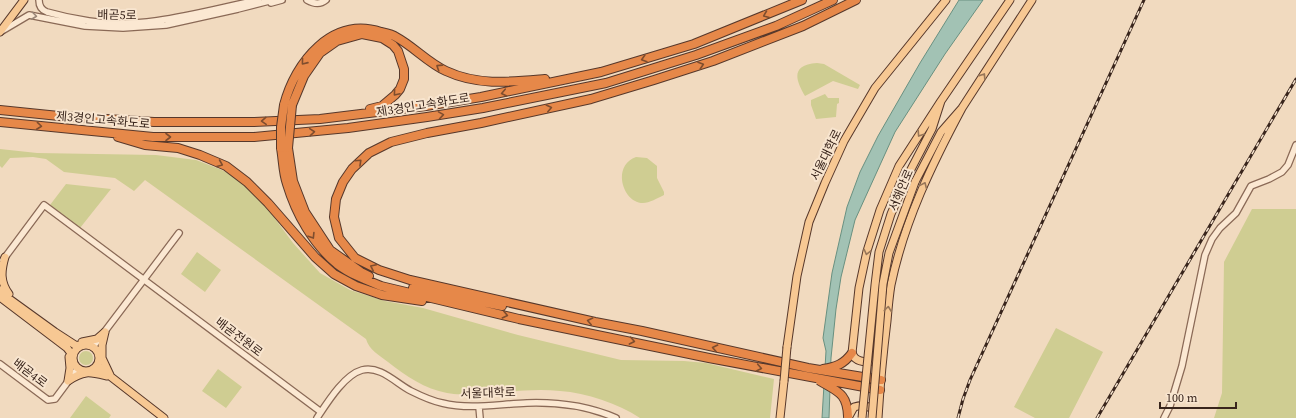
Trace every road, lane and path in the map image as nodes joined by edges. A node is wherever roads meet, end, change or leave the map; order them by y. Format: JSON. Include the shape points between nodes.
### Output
{"nodes":[{"id":1,"x":24,"y":0,"type":"edge"},
{"id":2,"x":40,"y":0,"type":"edge"},
{"id":3,"x":249,"y":0,"type":"edge"},
{"id":4,"x":258,"y":0,"type":"edge"},
{"id":5,"x":273,"y":0,"type":"edge"},
{"id":6,"x":282,"y":0,"type":"edge"},
{"id":7,"x":307,"y":0,"type":"edge"},
{"id":8,"x":326,"y":0,"type":"edge"},
{"id":9,"x":802,"y":0,"type":"edge"},
{"id":10,"x":834,"y":0,"type":"edge"},
{"id":11,"x":856,"y":0,"type":"edge"},
{"id":12,"x":946,"y":0,"type":"edge"},
{"id":13,"x":1010,"y":0,"type":"edge"},
{"id":14,"x":1032,"y":0,"type":"edge"},
{"id":15,"x":237,"y":7,"type":"junction"},
{"id":16,"x":0,"y":32,"type":"edge"},
{"id":17,"x":601,"y":72,"type":"junction"},
{"id":18,"x":941,"y":101,"type":"junction"},
{"id":19,"x":288,"y":105,"type":"junction"},
{"id":20,"x":962,"y":108,"type":"junction"},
{"id":21,"x":0,"y":110,"type":"edge"},
{"id":22,"x":320,"y":119,"type":"junction"},
{"id":23,"x":0,"y":122,"type":"edge"},
{"id":24,"x":102,"y":132,"type":"junction"},
{"id":25,"x":1296,"y":145,"type":"edge"},
{"id":26,"x":284,"y":148,"type":"junction"},
{"id":27,"x":179,"y":233,"type":"dead end"},
{"id":28,"x":2,"y":259,"type":"edge"},
{"id":29,"x":0,"y":264,"type":"edge"},
{"id":30,"x":144,"y":280,"type":"junction"},
{"id":31,"x":0,"y":290,"type":"edge"},
{"id":32,"x":0,"y":297,"type":"edge"},
{"id":33,"x":0,"y":303,"type":"edge"},
{"id":34,"x":14,"y":305,"type":"junction"},
{"id":35,"x":474,"y":308,"type":"junction"},
{"id":36,"x":566,"y":316,"type":"junction"},
{"id":37,"x":105,"y":332,"type":"junction"},
{"id":38,"x":63,"y":341,"type":"junction"},
{"id":39,"x":81,"y":346,"type":"junction"},
{"id":40,"x":93,"y":347,"type":"junction"},
{"id":41,"x":852,"y":353,"type":"junction"},
{"id":42,"x":883,"y":355,"type":"junction"},
{"id":43,"x":73,"y":356,"type":"junction"},
{"id":44,"x":0,"y":364,"type":"edge"},
{"id":45,"x":96,"y":366,"type":"junction"},
{"id":46,"x":78,"y":368,"type":"junction"},
{"id":47,"x":838,"y":374,"type":"junction"},
{"id":48,"x":111,"y":377,"type":"junction"},
{"id":49,"x":817,"y":379,"type":"junction"},
{"id":50,"x":881,"y":380,"type":"junction"},
{"id":51,"x":68,"y":381,"type":"junction"},
{"id":52,"x":880,"y":390,"type":"junction"},
{"id":53,"x":479,"y":407,"type":"junction"},
{"id":54,"x":321,"y":412,"type":"junction"},
{"id":55,"x":848,"y":417,"type":"edge"},
{"id":56,"x":164,"y":418,"type":"edge"},
{"id":57,"x":317,"y":418,"type":"edge"},
{"id":58,"x":480,"y":418,"type":"edge"},
{"id":59,"x":616,"y":418,"type":"edge"},
{"id":60,"x":780,"y":418,"type":"edge"},
{"id":61,"x":862,"y":418,"type":"edge"},
{"id":62,"x":872,"y":418,"type":"edge"},
{"id":63,"x":878,"y":418,"type":"edge"},
{"id":64,"x":1164,"y":418,"type":"edge"}],
"edges":[{"from":1,"to":16,"type":"main road"},
{"from":2,"to":15,"type":"street","name":"배곧5로","via":[[40,7],[47,12],[90,21],[110,22],[166,19]]},
{"from":3,"to":15,"type":"street"},
{"from":4,"to":15,"type":"street","name":"배곧5로"},
{"from":5,"to":15,"type":"street","name":"배곧5로"},
{"from":6,"to":15,"type":"street","name":"배곧5로"},
{"from":7,"to":8,"type":"street","via":[[318,4]]},
{"from":9,"to":17,"type":"highway","name":"제3경인고속화도로","one_way":true,"via":[[694,44]]},
{"from":24,"to":10,"type":"highway","name":"제3경인고속화도로","one_way":true,"via":[[153,137],[254,137],[348,128],[483,108],[614,80],[696,55],[776,26]]},
{"from":36,"to":11,"type":"highway","one_way":true,"via":[[410,280],[379,270],[355,258],[339,238],[334,217],[336,198],[343,182],[369,153],[391,142],[591,98],[654,80],[713,61],[789,31]]},
{"from":12,"to":60,"type":"main road","name":"서울대학로","bridge":true,"via":[[875,88],[844,141],[809,222],[797,276]]},
{"from":13,"to":18,"type":"main road","name":"서해안로"},
{"from":20,"to":14,"type":"main road","name":"서해안로","one_way":true},
{"from":16,"to":15,"type":"street","name":"배곧5로","one_way":true,"via":[[27,15],[85,26],[123,28],[166,25]]},
{"from":17,"to":19,"type":"highway","one_way":true,"via":[[514,82],[478,81],[445,71],[395,36],[371,28],[333,35],[317,46],[300,67],[287,94]]},
{"from":17,"to":22,"type":"highway","name":"제3경인고속화도로","one_way":true,"via":[[442,104]]},
{"from":18,"to":41,"type":"main road","one_way":true,"via":[[899,166],[880,210],[867,250],[859,288]]},
{"from":18,"to":61,"type":"main road","name":"서해안로","bridge":true,"via":[[932,129],[908,175],[892,214],[880,252]]},
{"from":19,"to":22,"type":"highway","one_way":true,"via":[[320,54],[337,41],[362,34],[382,38],[393,45],[404,68],[404,79],[395,95],[382,106]]},
{"from":19,"to":26,"type":"highway","bridge":true},
{"from":42,"to":20,"type":"main road","one_way":true,"via":[[891,286],[898,256],[915,205]]},
{"from":20,"to":62,"type":"main road","name":"서해안로","bridge":true,"via":[[940,132],[915,182],[889,254],[883,284]]},
{"from":22,"to":21,"type":"highway","name":"제3경인고속화도로","one_way":true,"via":[[154,122]]},
{"from":23,"to":24,"type":"highway","name":"제3경인고속화도로","one_way":true},
{"from":24,"to":35,"type":"highway","one_way":true,"via":[[145,145],[178,148],[226,166],[268,203],[315,257],[334,274],[356,286],[382,295]]},
{"from":25,"to":64,"type":"street","via":[[1288,165],[1282,172],[1251,186],[1236,213],[1212,239],[1205,255],[1182,366]]},
{"from":26,"to":35,"type":"highway","one_way":true,"via":[[287,183],[300,216],[318,246],[338,264],[359,277],[381,286]]},
{"from":26,"to":36,"type":"highway","via":[[305,212],[330,250],[361,272],[382,281],[410,288],[491,305]]},
{"from":27,"to":30,"type":"street"},
{"from":28,"to":29,"type":"street","name":"배곧전원로"},
{"from":28,"to":30,"type":"street","name":"배곧전원로","via":[[44,205]]},
{"from":28,"to":34,"type":"main road","via":[[1,277]]},
{"from":30,"to":37,"type":"street"},
{"from":30,"to":54,"type":"street","name":"배곧전원로"},
{"from":31,"to":34,"type":"main road"},
{"from":32,"to":34,"type":"main road"},
{"from":33,"to":34,"type":"main road"},
{"from":34,"to":38,"type":"main road"},
{"from":35,"to":49,"type":"highway","one_way":true},
{"from":47,"to":36,"type":"highway","one_way":true},
{"from":37,"to":38,"type":"main road","via":[[88,342]]},
{"from":37,"to":40,"type":"street"},
{"from":37,"to":48,"type":"main road","via":[[102,358]]},
{"from":38,"to":39,"type":"main road"},
{"from":38,"to":43,"type":"main road"},
{"from":38,"to":51,"type":"main road","via":[[70,361]]},
{"from":39,"to":40,"type":"main road"},
{"from":39,"to":43,"type":"main road","via":[[76,349]]},
{"from":40,"to":45,"type":"main road","via":[[99,355]]},
{"from":41,"to":42,"type":"main road","via":[[856,359],[871,362]]},
{"from":41,"to":47,"type":"highway"},
{"from":42,"to":50,"type":"main road"},
{"from":43,"to":46,"type":"main road"},
{"from":44,"to":51,"type":"street","name":"배곧4로","via":[[48,400],[55,399]]},
{"from":45,"to":46,"type":"main road","via":[[86,371]]},
{"from":45,"to":48,"type":"main road"},
{"from":46,"to":51,"type":"street","name":"배곧4로"},
{"from":47,"to":49,"type":"highway"},
{"from":47,"to":50,"type":"highway"},
{"from":47,"to":52,"type":"highway"},
{"from":48,"to":51,"type":"main road","via":[[84,372]]},
{"from":48,"to":56,"type":"main road"},
{"from":49,"to":55,"type":"highway","via":[[844,397],[848,406]]},
{"from":50,"to":52,"type":"main road"},
{"from":52,"to":63,"type":"main road"},
{"from":53,"to":54,"type":"street","name":"서울대학로","via":[[428,399],[402,387],[386,375],[362,370],[336,392]]},
{"from":53,"to":58,"type":"street"},
{"from":53,"to":59,"type":"street","name":"서울대학로","via":[[526,403],[566,404]]},
{"from":54,"to":57,"type":"street","name":"서울대학로"},
{"from":55,"to":63,"type":"main road","via":[[854,407],[861,405],[876,411]]}]}
